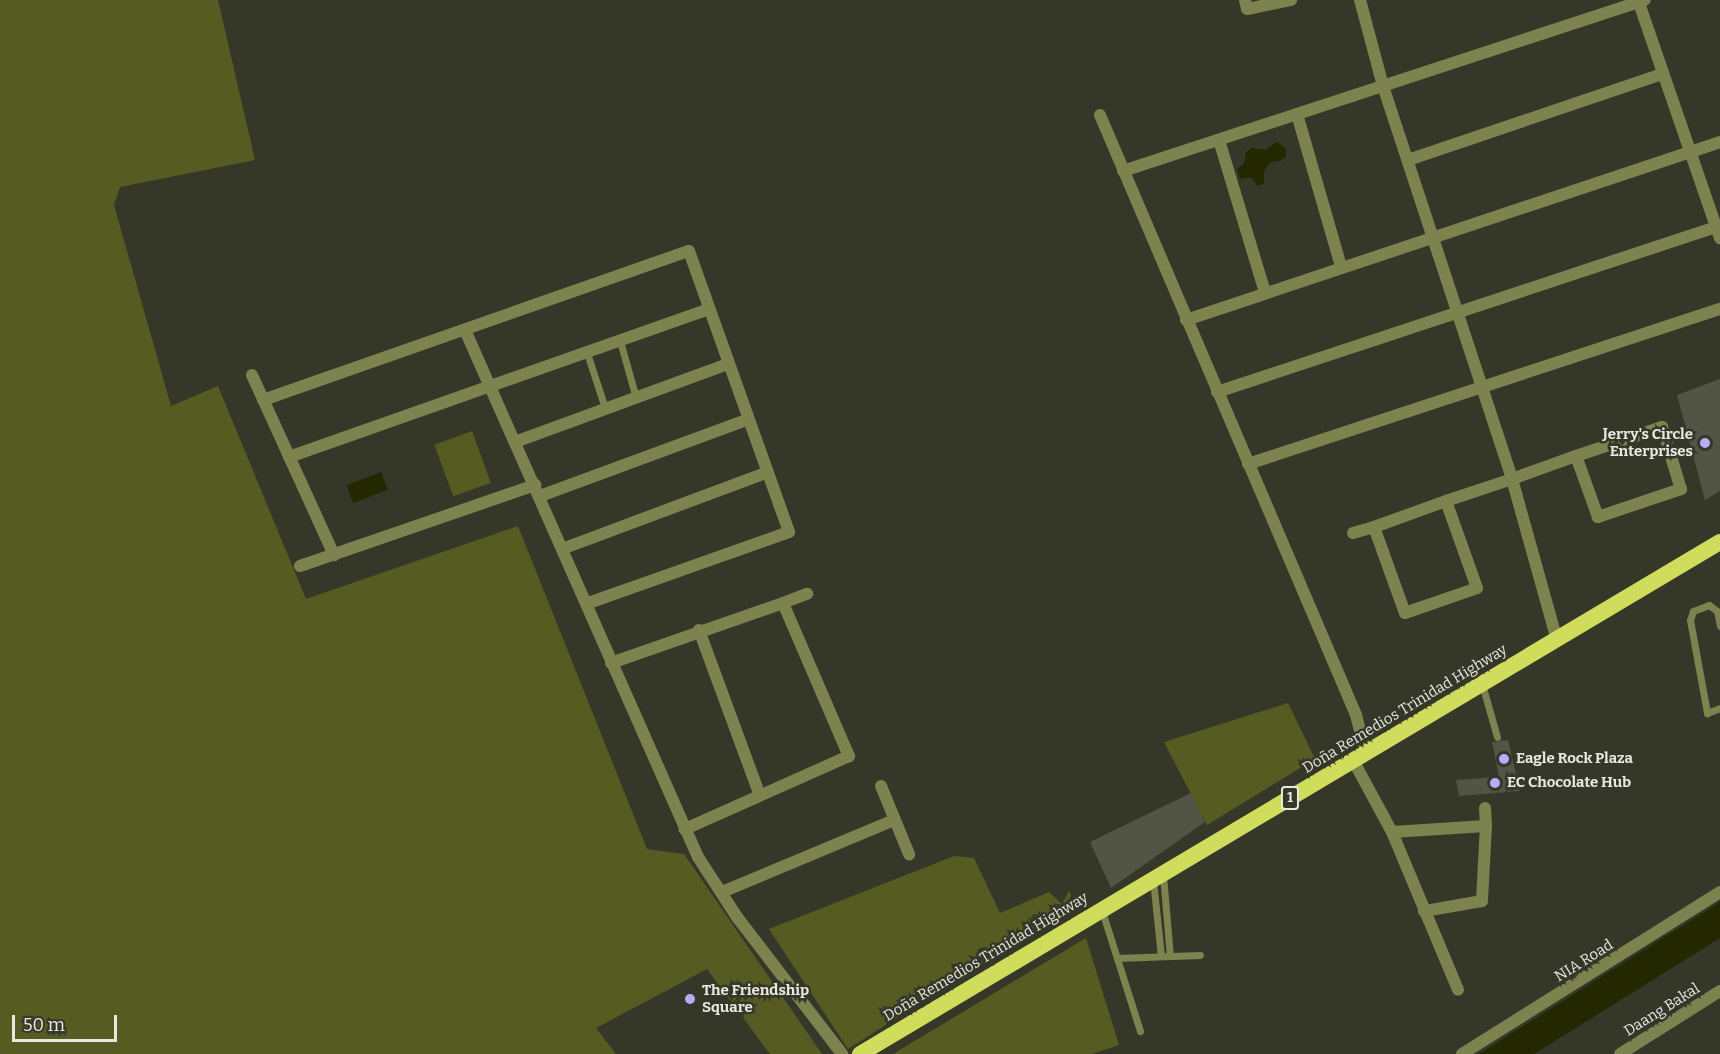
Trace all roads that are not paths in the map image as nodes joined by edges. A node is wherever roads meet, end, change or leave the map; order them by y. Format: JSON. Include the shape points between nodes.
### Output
{"nodes":[{"id":1,"x":1245,"y":0,"type":"edge"},
{"id":2,"x":1291,"y":0,"type":"edge"},
{"id":3,"x":1360,"y":0,"type":"edge"},
{"id":4,"x":1640,"y":1,"type":"edge"},
{"id":5,"x":1662,"y":74,"type":"junction"},
{"id":6,"x":1383,"y":86,"type":"junction"},
{"id":7,"x":1297,"y":114,"type":"junction"},
{"id":8,"x":1100,"y":115,"type":"dead end"},
{"id":9,"x":1219,"y":140,"type":"junction"},
{"id":10,"x":1720,"y":142,"type":"edge"},
{"id":11,"x":1690,"y":152,"type":"junction"},
{"id":12,"x":1408,"y":160,"type":"junction"},
{"id":13,"x":1123,"y":171,"type":"junction"},
{"id":14,"x":1718,"y":232,"type":"edge"},
{"id":15,"x":1435,"y":238,"type":"junction"},
{"id":16,"x":1341,"y":266,"type":"junction"},
{"id":17,"x":1265,"y":292,"type":"junction"},
{"id":18,"x":709,"y":309,"type":"junction"},
{"id":19,"x":1720,"y":309,"type":"edge"},
{"id":20,"x":1458,"y":313,"type":"junction"},
{"id":21,"x":1186,"y":320,"type":"junction"},
{"id":22,"x":465,"y":330,"type":"junction"},
{"id":23,"x":620,"y":341,"type":"junction"},
{"id":24,"x":587,"y":352,"type":"junction"},
{"id":25,"x":728,"y":364,"type":"junction"},
{"id":26,"x":252,"y":375,"type":"dead end"},
{"id":27,"x":492,"y":388,"type":"junction"},
{"id":28,"x":1482,"y":388,"type":"junction"},
{"id":29,"x":1217,"y":392,"type":"junction"},
{"id":30,"x":636,"y":398,"type":"junction"},
{"id":31,"x":263,"y":400,"type":"junction"},
{"id":32,"x":605,"y":408,"type":"junction"},
{"id":33,"x":747,"y":420,"type":"junction"},
{"id":34,"x":515,"y":442,"type":"junction"},
{"id":35,"x":1576,"y":456,"type":"junction"},
{"id":36,"x":289,"y":458,"type":"junction"},
{"id":37,"x":1248,"y":464,"type":"junction"},
{"id":38,"x":765,"y":473,"type":"junction"},
{"id":39,"x":1512,"y":479,"type":"junction"},
{"id":40,"x":537,"y":490,"type":"junction"},
{"id":41,"x":1446,"y":501,"type":"junction"},
{"id":42,"x":1374,"y":527,"type":"junction"},
{"id":43,"x":1353,"y":533,"type":"dead end"},
{"id":44,"x":1720,"y":542,"type":"edge"},
{"id":45,"x":562,"y":549,"type":"junction"},
{"id":46,"x":334,"y":555,"type":"junction"},
{"id":47,"x":300,"y":566,"type":"dead end"},
{"id":48,"x":807,"y":594,"type":"dead end"},
{"id":49,"x":783,"y":603,"type":"junction"},
{"id":50,"x":586,"y":604,"type":"junction"},
{"id":51,"x":1720,"y":626,"type":"edge"},
{"id":52,"x":699,"y":630,"type":"junction"},
{"id":53,"x":1557,"y":640,"type":"junction"},
{"id":54,"x":611,"y":663,"type":"junction"},
{"id":55,"x":1482,"y":684,"type":"junction"},
{"id":56,"x":1720,"y":708,"type":"edge"},
{"id":57,"x":1497,"y":737,"type":"dead end"},
{"id":58,"x":1360,"y":758,"type":"junction"},
{"id":59,"x":880,"y":786,"type":"dead end"},
{"id":60,"x":759,"y":793,"type":"junction"},
{"id":61,"x":1485,"y":808,"type":"dead end"},
{"id":62,"x":894,"y":820,"type":"junction"},
{"id":63,"x":1486,"y":826,"type":"junction"},
{"id":64,"x":685,"y":829,"type":"junction"},
{"id":65,"x":1392,"y":832,"type":"junction"},
{"id":66,"x":909,"y":854,"type":"dead end"},
{"id":67,"x":1158,"y":875,"type":"junction"},
{"id":68,"x":722,"y":892,"type":"junction"},
{"id":69,"x":1720,"y":892,"type":"edge"},
{"id":70,"x":1101,"y":908,"type":"junction"},
{"id":71,"x":1424,"y":911,"type":"junction"},
{"id":72,"x":1200,"y":955,"type":"dead end"},
{"id":73,"x":1161,"y":956,"type":"junction"},
{"id":74,"x":1170,"y":956,"type":"junction"},
{"id":75,"x":1117,"y":958,"type":"junction"},
{"id":76,"x":1458,"y":990,"type":"dead end"},
{"id":77,"x":1720,"y":991,"type":"edge"},
{"id":78,"x":1140,"y":1031,"type":"dead end"},
{"id":79,"x":842,"y":1054,"type":"edge"},
{"id":80,"x":860,"y":1054,"type":"edge"},
{"id":81,"x":1462,"y":1054,"type":"edge"},
{"id":82,"x":1620,"y":1054,"type":"edge"}],
"edges":[{"from":1,"to":2,"type":"street","via":[[1247,9]]},
{"from":3,"to":6,"type":"street"},
{"from":4,"to":5,"type":"street"},
{"from":4,"to":6,"type":"street"},
{"from":5,"to":11,"type":"street"},
{"from":5,"to":12,"type":"street"},
{"from":6,"to":7,"type":"street"},
{"from":6,"to":12,"type":"street"},
{"from":7,"to":9,"type":"street"},
{"from":7,"to":16,"type":"street"},
{"from":8,"to":13,"type":"street"},
{"from":9,"to":13,"type":"street"},
{"from":9,"to":17,"type":"street"},
{"from":10,"to":11,"type":"street"},
{"from":11,"to":14,"type":"street"},
{"from":11,"to":15,"type":"street"},
{"from":12,"to":15,"type":"street"},
{"from":13,"to":21,"type":"street"},
{"from":14,"to":20,"type":"street"},
{"from":15,"to":16,"type":"street"},
{"from":15,"to":20,"type":"street"},
{"from":16,"to":17,"type":"street"},
{"from":17,"to":21,"type":"street"},
{"from":18,"to":22,"type":"street","via":[[689,251]]},
{"from":18,"to":23,"type":"street"},
{"from":18,"to":25,"type":"street"},
{"from":19,"to":28,"type":"street"},
{"from":20,"to":28,"type":"street"},
{"from":20,"to":29,"type":"street"},
{"from":21,"to":29,"type":"street"},
{"from":22,"to":27,"type":"street"},
{"from":22,"to":31,"type":"street"},
{"from":23,"to":24,"type":"street"},
{"from":23,"to":30,"type":"lane"},
{"from":24,"to":27,"type":"street"},
{"from":24,"to":32,"type":"lane"},
{"from":25,"to":30,"type":"street"},
{"from":25,"to":33,"type":"street"},
{"from":26,"to":31,"type":"street"},
{"from":27,"to":34,"type":"street"},
{"from":27,"to":36,"type":"street"},
{"from":28,"to":37,"type":"street"},
{"from":28,"to":39,"type":"street"},
{"from":29,"to":37,"type":"street"},
{"from":30,"to":32,"type":"street"},
{"from":31,"to":36,"type":"street"},
{"from":32,"to":34,"type":"street"},
{"from":33,"to":38,"type":"street"},
{"from":33,"to":40,"type":"street"},
{"from":34,"to":40,"type":"street"},
{"from":35,"to":35,"type":"street","via":[[1662,427],[1681,489],[1598,517]]},
{"from":35,"to":39,"type":"street"},
{"from":36,"to":46,"type":"street"},
{"from":37,"to":58,"type":"street","via":[[1356,715]]},
{"from":38,"to":45,"type":"street"},
{"from":38,"to":50,"type":"street","via":[[789,532]]},
{"from":39,"to":41,"type":"street"},
{"from":39,"to":53,"type":"street"},
{"from":40,"to":45,"type":"street"},
{"from":40,"to":46,"type":"street"},
{"from":41,"to":42,"type":"street"},
{"from":41,"to":42,"type":"street","via":[[1477,588],[1405,613]]},
{"from":42,"to":43,"type":"street"},
{"from":44,"to":53,"type":"highway","name":"Doña Remedios Trinidad Highway","number":"1"},
{"from":45,"to":50,"type":"street"},
{"from":46,"to":47,"type":"street"},
{"from":48,"to":49,"type":"street"},
{"from":49,"to":52,"type":"street"},
{"from":49,"to":60,"type":"street","via":[[849,756]]},
{"from":50,"to":54,"type":"street"},
{"from":51,"to":56,"type":"lane","via":[[1717,610],[1709,605],[1693,611],[1690,620],[1707,713]]},
{"from":52,"to":54,"type":"street"},
{"from":52,"to":60,"type":"street"},
{"from":53,"to":55,"type":"highway","name":"Doña Remedios Trinidad Highway","number":"1"},
{"from":54,"to":64,"type":"street"},
{"from":55,"to":57,"type":"lane"},
{"from":55,"to":58,"type":"highway","name":"Doña Remedios Trinidad Highway","number":"1"},
{"from":58,"to":65,"type":"street"},
{"from":58,"to":67,"type":"highway","name":"Doña Remedios Trinidad Highway","number":"1"},
{"from":59,"to":62,"type":"street"},
{"from":60,"to":64,"type":"street"},
{"from":61,"to":63,"type":"street"},
{"from":62,"to":66,"type":"street"},
{"from":62,"to":68,"type":"street"},
{"from":63,"to":65,"type":"street"},
{"from":63,"to":71,"type":"street","via":[[1482,901]]},
{"from":64,"to":68,"type":"street"},
{"from":65,"to":71,"type":"street"},
{"from":67,"to":70,"type":"highway","name":"Doña Remedios Trinidad Highway","number":"1"},
{"from":67,"to":73,"type":"lane"},
{"from":67,"to":74,"type":"lane"},
{"from":68,"to":79,"type":"street"},
{"from":69,"to":81,"type":"street","name":"NIA Road"},
{"from":70,"to":75,"type":"lane"},
{"from":70,"to":80,"type":"highway","name":"Doña Remedios Trinidad Highway","number":"1"},
{"from":71,"to":76,"type":"street"},
{"from":72,"to":74,"type":"lane"},
{"from":73,"to":74,"type":"lane"},
{"from":73,"to":75,"type":"lane"},
{"from":75,"to":78,"type":"lane"},
{"from":77,"to":82,"type":"street","name":"Daang Bakal"}]}
